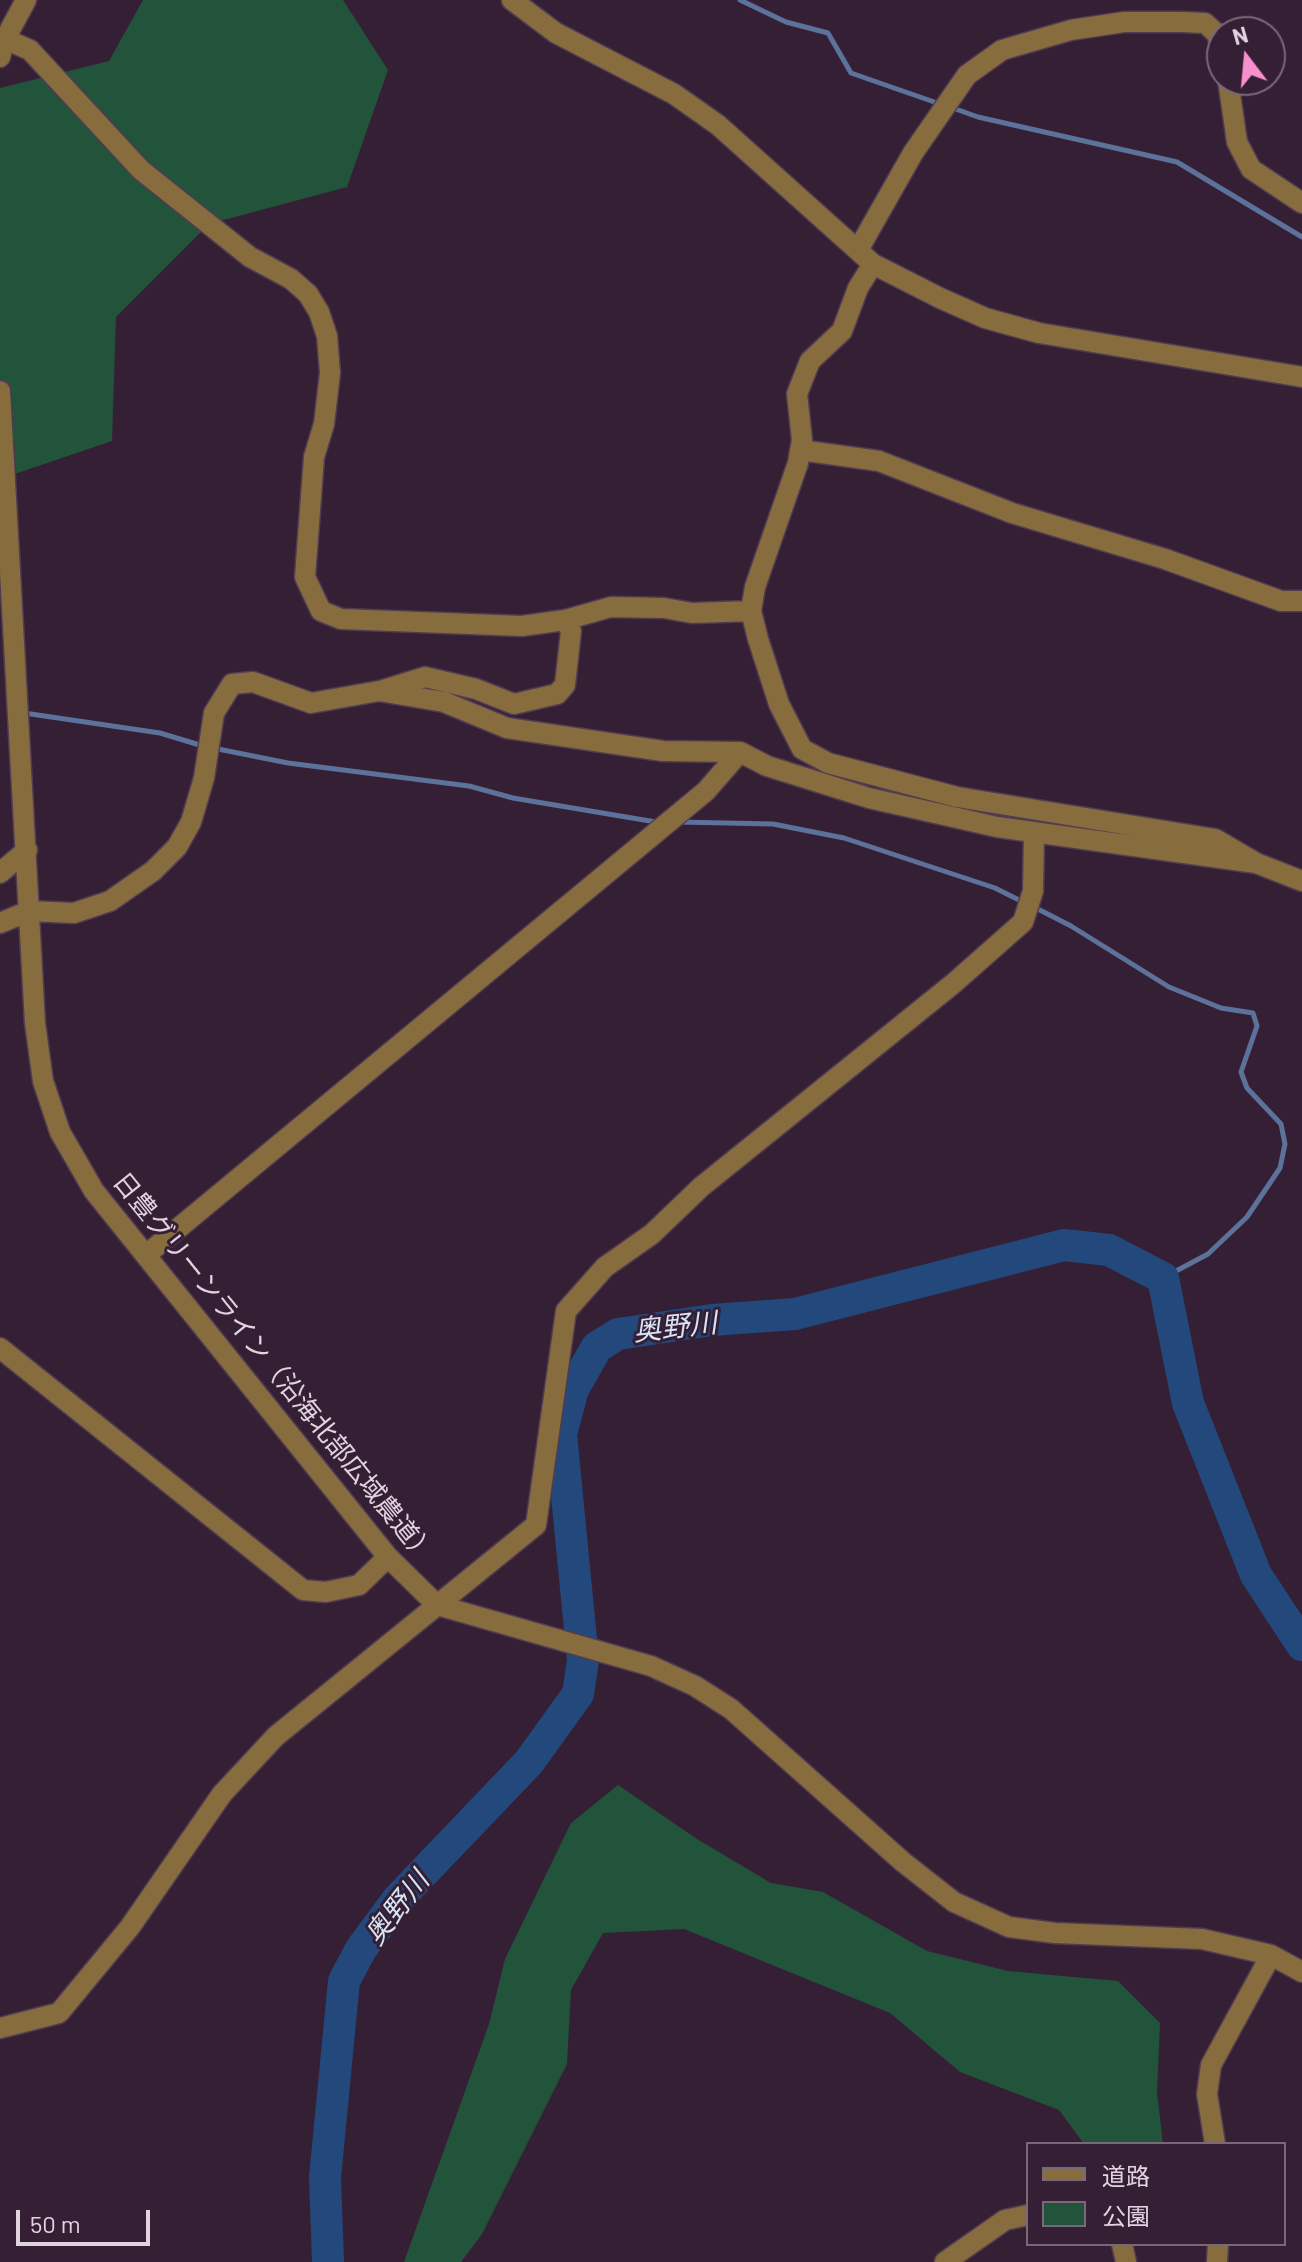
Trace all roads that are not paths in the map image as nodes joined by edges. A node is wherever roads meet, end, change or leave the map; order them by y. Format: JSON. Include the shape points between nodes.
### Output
{"nodes":[{"id":1,"x":26,"y":0,"type":"edge"},
{"id":2,"x":512,"y":0,"type":"edge"},
{"id":3,"x":1206,"y":24,"type":"edge"},
{"id":4,"x":2,"y":48,"type":"edge"},
{"id":5,"x":1230,"y":96,"type":"edge"},
{"id":6,"x":1302,"y":203,"type":"edge"},
{"id":7,"x":865,"y":257,"type":"junction"},
{"id":8,"x":1302,"y":377,"type":"edge"},
{"id":9,"x":0,"y":391,"type":"edge"},
{"id":10,"x":800,"y":450,"type":"junction"},
{"id":11,"x":1302,"y":601,"type":"edge"},
{"id":12,"x":751,"y":611,"type":"junction"},
{"id":13,"x":565,"y":620,"type":"junction"},
{"id":14,"x":379,"y":691,"type":"junction"},
{"id":15,"x":740,"y":752,"type":"junction"},
{"id":16,"x":1034,"y":834,"type":"junction"},
{"id":17,"x":27,"y":850,"type":"junction"},
{"id":18,"x":1256,"y":863,"type":"junction"},
{"id":19,"x":0,"y":873,"type":"edge"},
{"id":20,"x":1302,"y":881,"type":"edge"},
{"id":21,"x":29,"y":911,"type":"junction"},
{"id":22,"x":0,"y":923,"type":"edge"},
{"id":23,"x":146,"y":1255,"type":"junction"},
{"id":24,"x":0,"y":1348,"type":"edge"},
{"id":25,"x":388,"y":1557,"type":"junction"},
{"id":26,"x":437,"y":1605,"type":"junction"},
{"id":27,"x":1271,"y":1955,"type":"junction"},
{"id":28,"x":1302,"y":1972,"type":"edge"},
{"id":29,"x":0,"y":2028,"type":"edge"},
{"id":30,"x":1215,"y":2142,"type":"edge"},
{"id":31,"x":1026,"y":2215,"type":"edge"},
{"id":32,"x":945,"y":2262,"type":"edge"}],
"edges":[{"from":1,"to":4,"type":"street"},
{"from":2,"to":7,"type":"street","via":[[556,33],[674,94],[718,125]]},
{"from":3,"to":7,"type":"street","via":[[1124,22],[1071,30],[1002,50],[967,75],[913,153]]},
{"from":4,"to":13,"type":"street","via":[[30,50],[152,179],[250,257],[291,279],[319,312],[330,373],[314,457],[305,577],[321,611],[371,621],[522,626]]},
{"from":5,"to":6,"type":"street","via":[[1237,142],[1251,169]]},
{"from":7,"to":8,"type":"street","via":[[985,318],[1039,333]]},
{"from":7,"to":10,"type":"street","via":[[842,331],[810,361],[797,394]]},
{"from":9,"to":17,"type":"street","name":"日豊グリーンライン（沿海北部広域農道）"},
{"from":10,"to":11,"type":"street","via":[[879,461],[1012,513],[1281,601]]},
{"from":10,"to":12,"type":"street"},
{"from":12,"to":13,"type":"street","via":[[611,607]]},
{"from":12,"to":18,"type":"street","via":[[791,730],[802,749],[828,763],[957,797],[1215,839]]},
{"from":13,"to":14,"type":"street","via":[[571,631],[565,685],[557,694],[514,704],[425,677]]},
{"from":14,"to":15,"type":"street","via":[[444,702],[507,728],[663,751]]},
{"from":14,"to":21,"type":"street","via":[[311,703],[253,682],[232,684],[214,713],[191,822],[177,847],[110,901],[74,913]]},
{"from":15,"to":16,"type":"street","via":[[767,766],[869,798]]},
{"from":15,"to":23,"type":"street","via":[[706,791]]},
{"from":16,"to":18,"type":"street"},
{"from":16,"to":26,"type":"street","via":[[1033,891],[1023,922],[701,1187],[652,1234],[605,1267],[566,1311],[536,1525]]},
{"from":17,"to":19,"type":"street"},
{"from":17,"to":21,"type":"street","name":"日豊グリーンライン（沿海北部広域農道）"},
{"from":18,"to":20,"type":"street"},
{"from":21,"to":22,"type":"street"},
{"from":21,"to":23,"type":"street","name":"日豊グリーンライン（沿海北部広域農道）","via":[[43,1081],[60,1132],[94,1191]]},
{"from":23,"to":25,"type":"street","name":"日豊グリーンライン（沿海北部広域農道）"},
{"from":24,"to":25,"type":"street","via":[[303,1590],[326,1592],[359,1585]]},
{"from":25,"to":26,"type":"street","name":"日豊グリーンライン（沿海北部広域農道）"},
{"from":26,"to":27,"type":"street","name":"日豊グリーンライン（沿海北部広域農道）","via":[[651,1666],[695,1686],[731,1709],[954,1902],[1009,1927],[1202,1939]]},
{"from":26,"to":29,"type":"street","via":[[276,1736],[233,1782],[130,1927],[59,2013]]},
{"from":27,"to":28,"type":"street","name":"日豊グリーンライン（沿海北部広域農道）"},
{"from":27,"to":30,"type":"street","via":[[1211,2065],[1207,2094]]},
{"from":31,"to":32,"type":"street","via":[[1005,2220]]}]}
